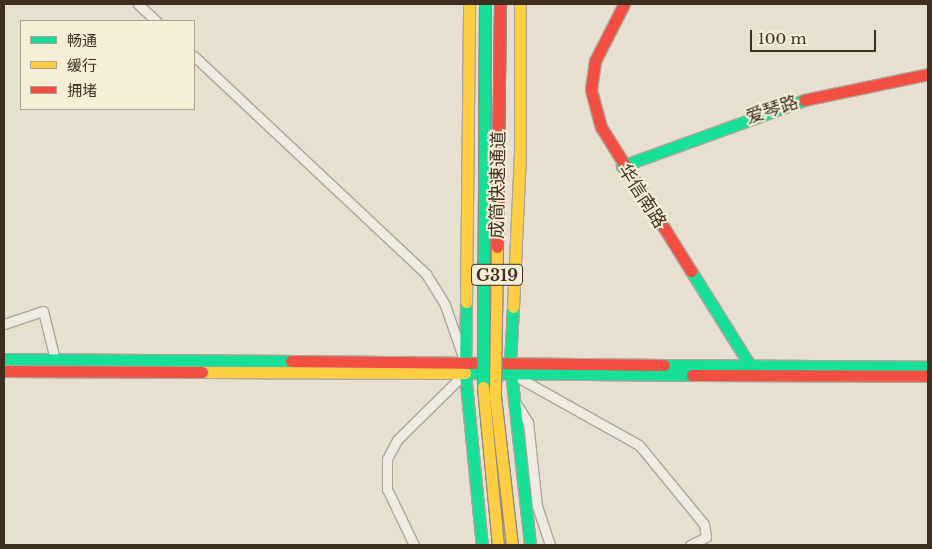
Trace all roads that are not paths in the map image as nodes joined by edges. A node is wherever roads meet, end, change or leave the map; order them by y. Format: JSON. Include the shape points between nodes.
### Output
{"nodes":[{"id":1,"x":138,"y":4,"type":"edge"},
{"id":2,"x":469,"y":4,"type":"edge"},
{"id":3,"x":485,"y":4,"type":"edge"},
{"id":4,"x":500,"y":4,"type":"edge"},
{"id":5,"x":520,"y":4,"type":"edge"},
{"id":6,"x":624,"y":4,"type":"edge"},
{"id":7,"x":155,"y":20,"type":"edge"},
{"id":8,"x":195,"y":57,"type":"edge"},
{"id":9,"x":928,"y":74,"type":"edge"},
{"id":10,"x":622,"y":166,"type":"junction"},
{"id":11,"x":4,"y":324,"type":"edge"},
{"id":12,"x":4,"y":358,"type":"edge"},
{"id":13,"x":55,"y":359,"type":"junction"},
{"id":14,"x":465,"y":368,"type":"junction"},
{"id":15,"x":510,"y":368,"type":"junction"},
{"id":16,"x":928,"y":368,"type":"edge"},
{"id":17,"x":754,"y":370,"type":"junction"},
{"id":18,"x":4,"y":372,"type":"edge"},
{"id":19,"x":928,"y":376,"type":"edge"},
{"id":20,"x":513,"y":399,"type":"junction"},
{"id":21,"x":414,"y":545,"type":"edge"},
{"id":22,"x":482,"y":545,"type":"edge"},
{"id":23,"x":498,"y":545,"type":"edge"},
{"id":24,"x":512,"y":545,"type":"edge"},
{"id":25,"x":530,"y":545,"type":"edge"},
{"id":26,"x":550,"y":545,"type":"edge"},
{"id":27,"x":690,"y":545,"type":"edge"}],
"edges":[{"from":1,"to":7,"type":"street"},
{"from":2,"to":14,"type":"main road"},
{"from":3,"to":23,"type":"main road","name":"成简快速通道","number":"G319","bridge":true,"via":[[482,404]]},
{"from":4,"to":24,"type":"main road","name":"成简快速通道","number":"G319","bridge":true,"via":[[495,396]]},
{"from":5,"to":15,"type":"main road","via":[[520,151]]},
{"from":6,"to":10,"type":"main road","name":"华信南路","via":[[599,49],[591,90],[601,127]]},
{"from":8,"to":14,"type":"street","via":[[426,274],[445,305]]},
{"from":9,"to":10,"type":"main road","name":"爱琴路","via":[[796,101]]},
{"from":10,"to":17,"type":"main road","name":"华信南路"},
{"from":11,"to":13,"type":"street","via":[[43,310]]},
{"from":12,"to":13,"type":"main road"},
{"from":13,"to":14,"type":"main road"},
{"from":14,"to":15,"type":"main road"},
{"from":14,"to":18,"type":"main road"},
{"from":14,"to":21,"type":"street","via":[[397,440],[387,459],[387,489]]},
{"from":14,"to":22,"type":"main road"},
{"from":15,"to":17,"type":"main road"},
{"from":15,"to":20,"type":"main road"},
{"from":15,"to":27,"type":"street","via":[[639,445],[704,524],[706,537]]},
{"from":16,"to":17,"type":"main road"},
{"from":17,"to":19,"type":"main road"},
{"from":20,"to":25,"type":"main road"},
{"from":20,"to":26,"type":"street","via":[[528,422],[538,506]]}]}
